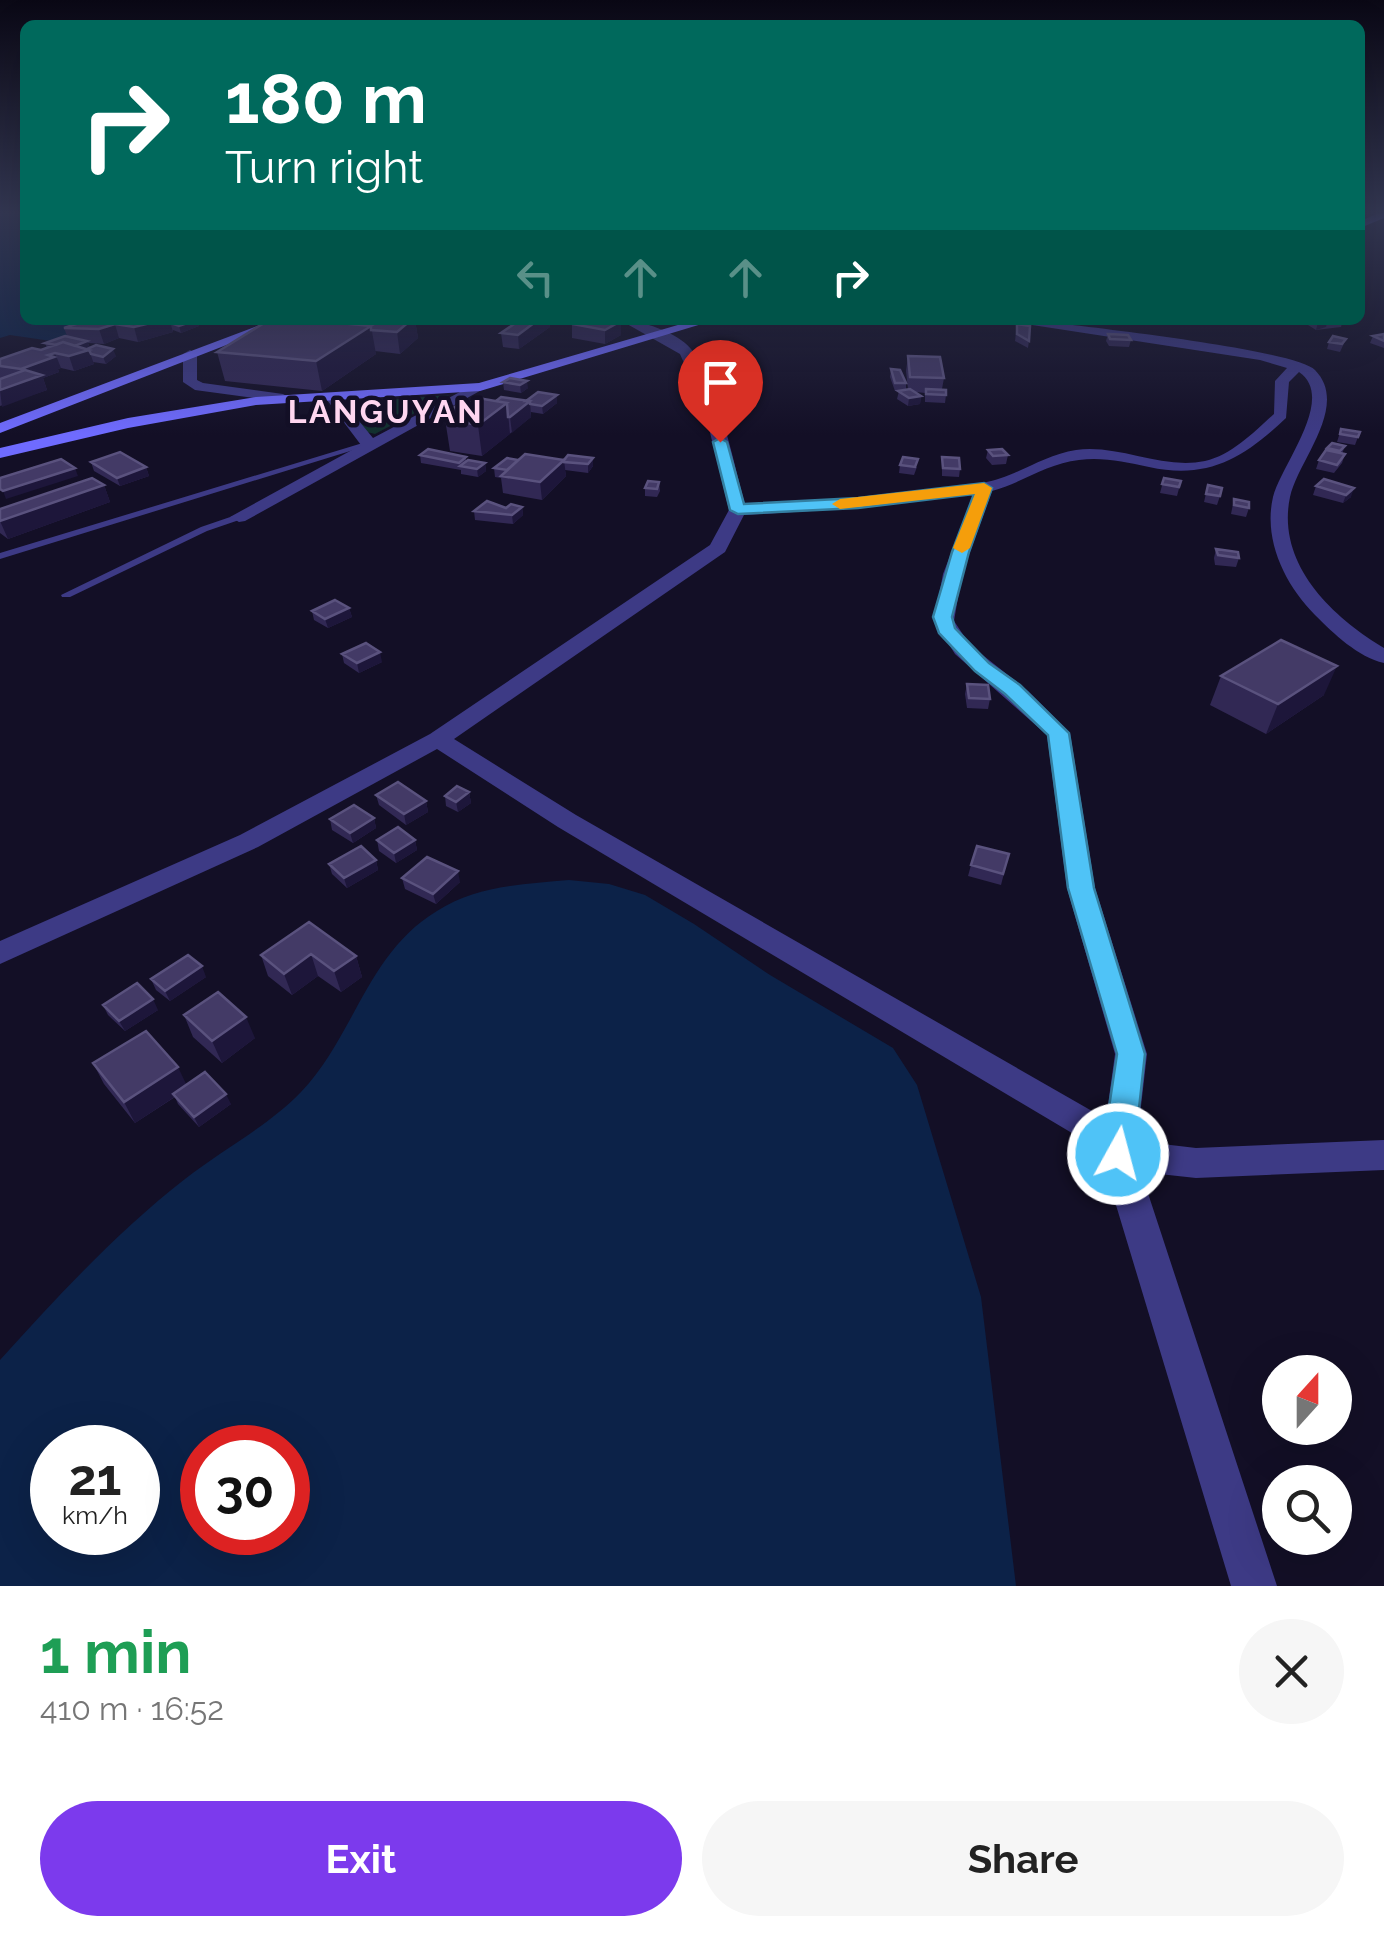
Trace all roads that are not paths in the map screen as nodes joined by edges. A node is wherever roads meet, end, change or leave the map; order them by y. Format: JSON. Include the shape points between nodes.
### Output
{"nodes":[{"id":1,"x":271,"y":325,"type":"edge"},
{"id":2,"x":635,"y":325,"type":"edge"},
{"id":3,"x":694,"y":325,"type":"edge"},
{"id":4,"x":1042,"y":325,"type":"edge"},
{"id":5,"x":658,"y":337,"type":"junction"},
{"id":6,"x":190,"y":354,"type":"junction"},
{"id":7,"x":1298,"y":365,"type":"junction"},
{"id":8,"x":480,"y":387,"type":"junction"},
{"id":9,"x":332,"y":396,"type":"junction"},
{"id":10,"x":284,"y":398,"type":"junction"},
{"id":11,"x":0,"y":428,"type":"edge"},
{"id":12,"x":369,"y":444,"type":"junction"},
{"id":13,"x":0,"y":453,"type":"edge"},
{"id":14,"x":984,"y":488,"type":"junction"},
{"id":15,"x":738,"y":510,"type":"junction"},
{"id":16,"x":238,"y":517,"type":"joint"},
{"id":17,"x":0,"y":556,"type":"edge"},
{"id":18,"x":66,"y":595,"type":"dead end"},
{"id":19,"x":1384,"y":658,"type":"edge"},
{"id":20,"x":438,"y":738,"type":"junction"},
{"id":21,"x":0,"y":954,"type":"edge"},
{"id":22,"x":1118,"y":1154,"type":"junction"},
{"id":23,"x":1384,"y":1155,"type":"edge"},
{"id":24,"x":1254,"y":1586,"type":"edge"}],
"edges":[{"from":1,"to":6,"type":"street"},
{"from":2,"to":5,"type":"street"},
{"from":3,"to":5,"type":"street"},
{"from":4,"to":7,"type":"street"},
{"from":5,"to":8,"type":"street"},
{"from":5,"to":15,"type":"street","via":[[682,348],[693,367]]},
{"from":6,"to":10,"type":"street","via":[[190,382],[200,387]]},
{"from":6,"to":11,"type":"street"},
{"from":7,"to":14,"type":"street","via":[[1282,381],[1281,415],[1218,465],[1182,468],[1081,454],[1034,465]]},
{"from":7,"to":19,"type":"street","via":[[1320,390],[1320,406],[1282,495],[1282,550],[1309,599]]},
{"from":8,"to":9,"type":"street"},
{"from":8,"to":12,"type":"street"},
{"from":9,"to":10,"type":"street"},
{"from":9,"to":12,"type":"street"},
{"from":10,"to":13,"type":"street","via":[[128,423]]},
{"from":12,"to":16,"type":"street"},
{"from":12,"to":17,"type":"lane"},
{"from":14,"to":15,"type":"street"},
{"from":14,"to":22,"type":"street","via":[[943,617],[946,629],[982,667],[1058,733],[1081,888],[1131,1054]]},
{"from":15,"to":20,"type":"street","via":[[718,548]]},
{"from":16,"to":18,"type":"lane"},
{"from":20,"to":21,"type":"street","via":[[249,842]]},
{"from":20,"to":22,"type":"street","via":[[567,821],[1094,1129]]},
{"from":22,"to":23,"type":"street","via":[[1196,1164]]},
{"from":22,"to":24,"type":"street"}]}
